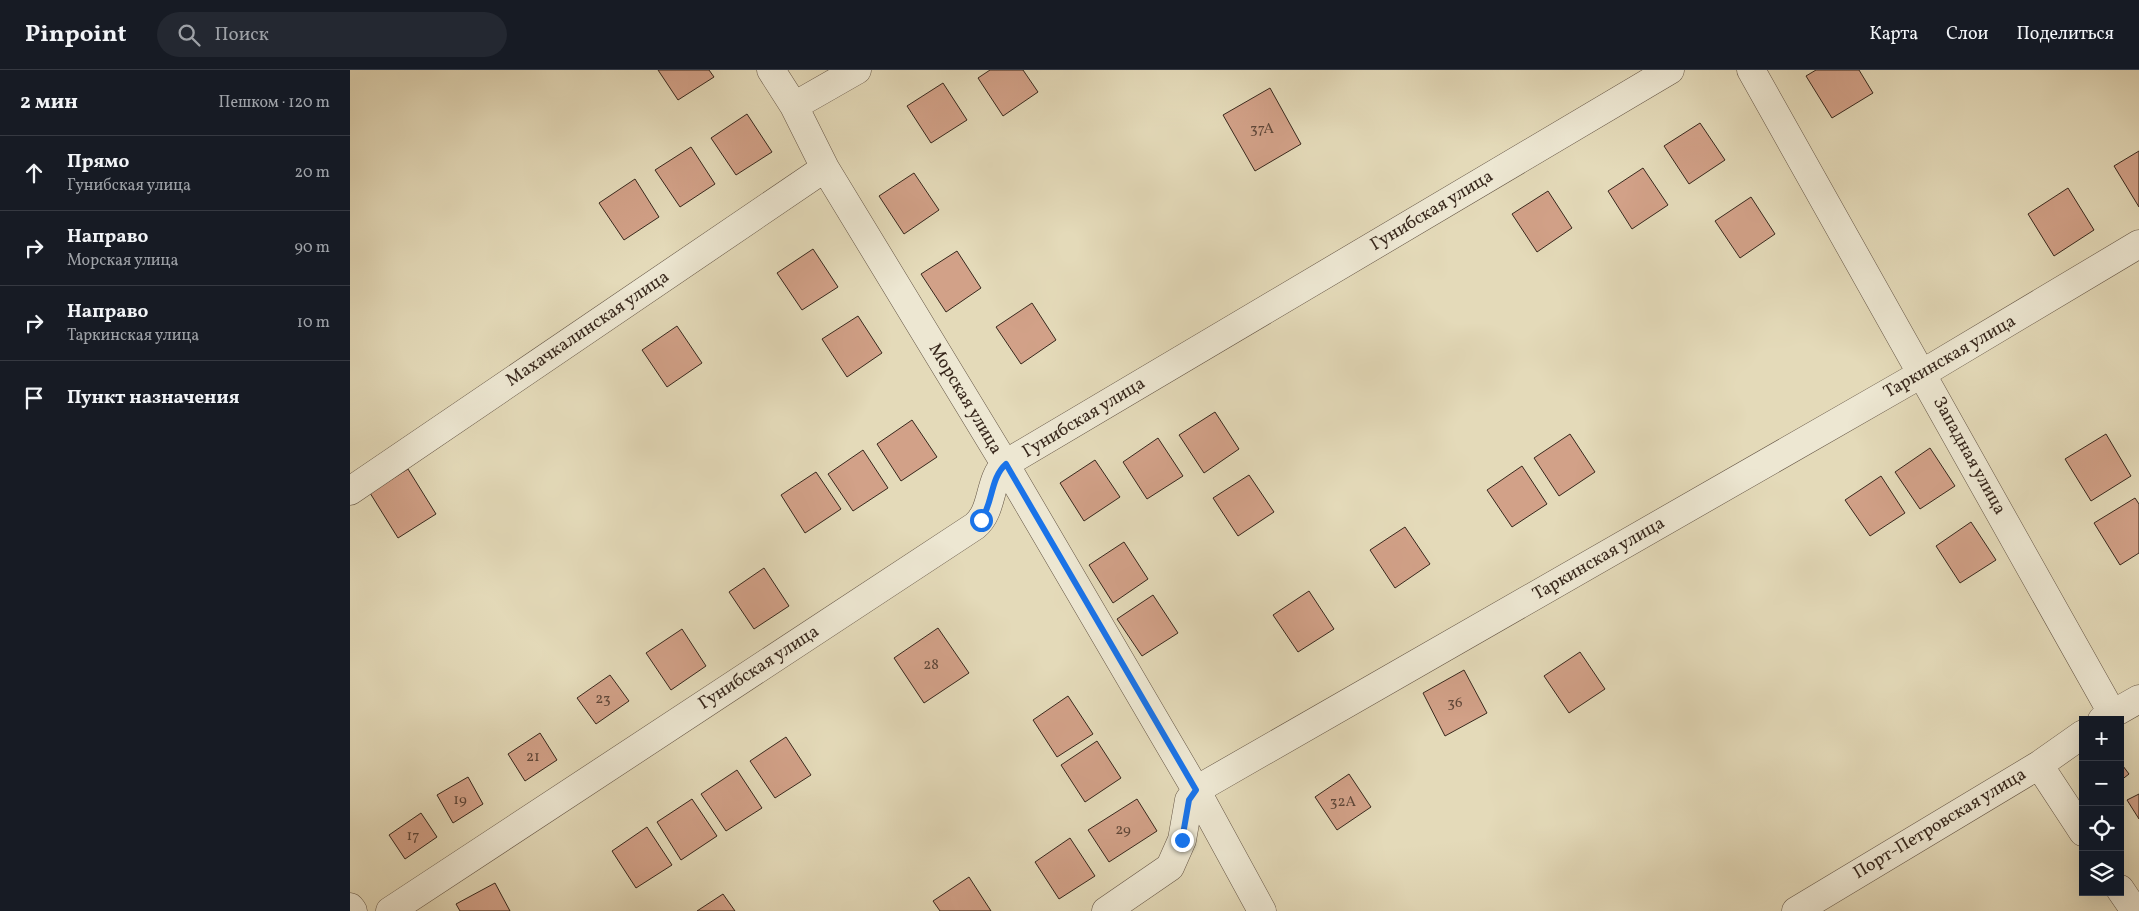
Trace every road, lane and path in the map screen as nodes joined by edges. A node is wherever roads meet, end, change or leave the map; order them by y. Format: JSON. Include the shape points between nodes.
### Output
{"nodes":[{"id":1,"x":771,"y":70,"type":"edge"},
{"id":2,"x":857,"y":70,"type":"edge"},
{"id":3,"x":1670,"y":70,"type":"edge"},
{"id":4,"x":1751,"y":70,"type":"edge"},
{"id":5,"x":794,"y":106,"type":"junction"},
{"id":6,"x":825,"y":168,"type":"junction"},
{"id":7,"x":2139,"y":244,"type":"edge"},
{"id":8,"x":1923,"y":373,"type":"junction"},
{"id":9,"x":1006,"y":464,"type":"junction"},
{"id":10,"x":350,"y":491,"type":"edge"},
{"id":11,"x":2139,"y":699,"type":"edge"},
{"id":12,"x":2108,"y":716,"type":"edge"},
{"id":13,"x":2079,"y":737,"type":"edge"},
{"id":14,"x":2039,"y":766,"type":"junction"},
{"id":15,"x":1196,"y":790,"type":"junction"},
{"id":16,"x":2079,"y":826,"type":"edge"},
{"id":17,"x":2124,"y":895,"type":"edge"},
{"id":18,"x":350,"y":907,"type":"edge"},
{"id":19,"x":353,"y":911,"type":"edge"},
{"id":20,"x":390,"y":911,"type":"edge"},
{"id":21,"x":1106,"y":911,"type":"edge"},
{"id":22,"x":1262,"y":911,"type":"edge"},
{"id":23,"x":1796,"y":911,"type":"edge"},
{"id":24,"x":2135,"y":911,"type":"edge"}],
"edges":[{"from":1,"to":5,"type":"street","name":"Морская улица"},
{"from":2,"to":5,"type":"street"},
{"from":3,"to":9,"type":"street","name":"Гунибская улица"},
{"from":4,"to":8,"type":"street","name":"Западная улица"},
{"from":5,"to":6,"type":"street","name":"Морская улица"},
{"from":6,"to":9,"type":"street","name":"Морская улица"},
{"from":6,"to":10,"type":"street","name":"Махачкалинская улица"},
{"from":7,"to":8,"type":"street","name":"Таркинская улица"},
{"from":8,"to":12,"type":"street","name":"Западная улица"},
{"from":8,"to":15,"type":"street","name":"Таркинская улица"},
{"from":9,"to":15,"type":"street","name":"Морская улица"},
{"from":9,"to":20,"type":"street","name":"Гунибская улица","via":[[998,475],[986,513],[974,526]]},
{"from":11,"to":12,"type":"street"},
{"from":13,"to":14,"type":"street","name":"Порт-Петровская улица"},
{"from":14,"to":16,"type":"street"},
{"from":14,"to":23,"type":"street","name":"Порт-Петровская улица"},
{"from":15,"to":21,"type":"street","via":[[1189,800],[1182,840],[1170,867]]},
{"from":15,"to":22,"type":"street","name":"Морская улица"},
{"from":17,"to":24,"type":"street"},
{"from":18,"to":19,"type":"street"}]}
